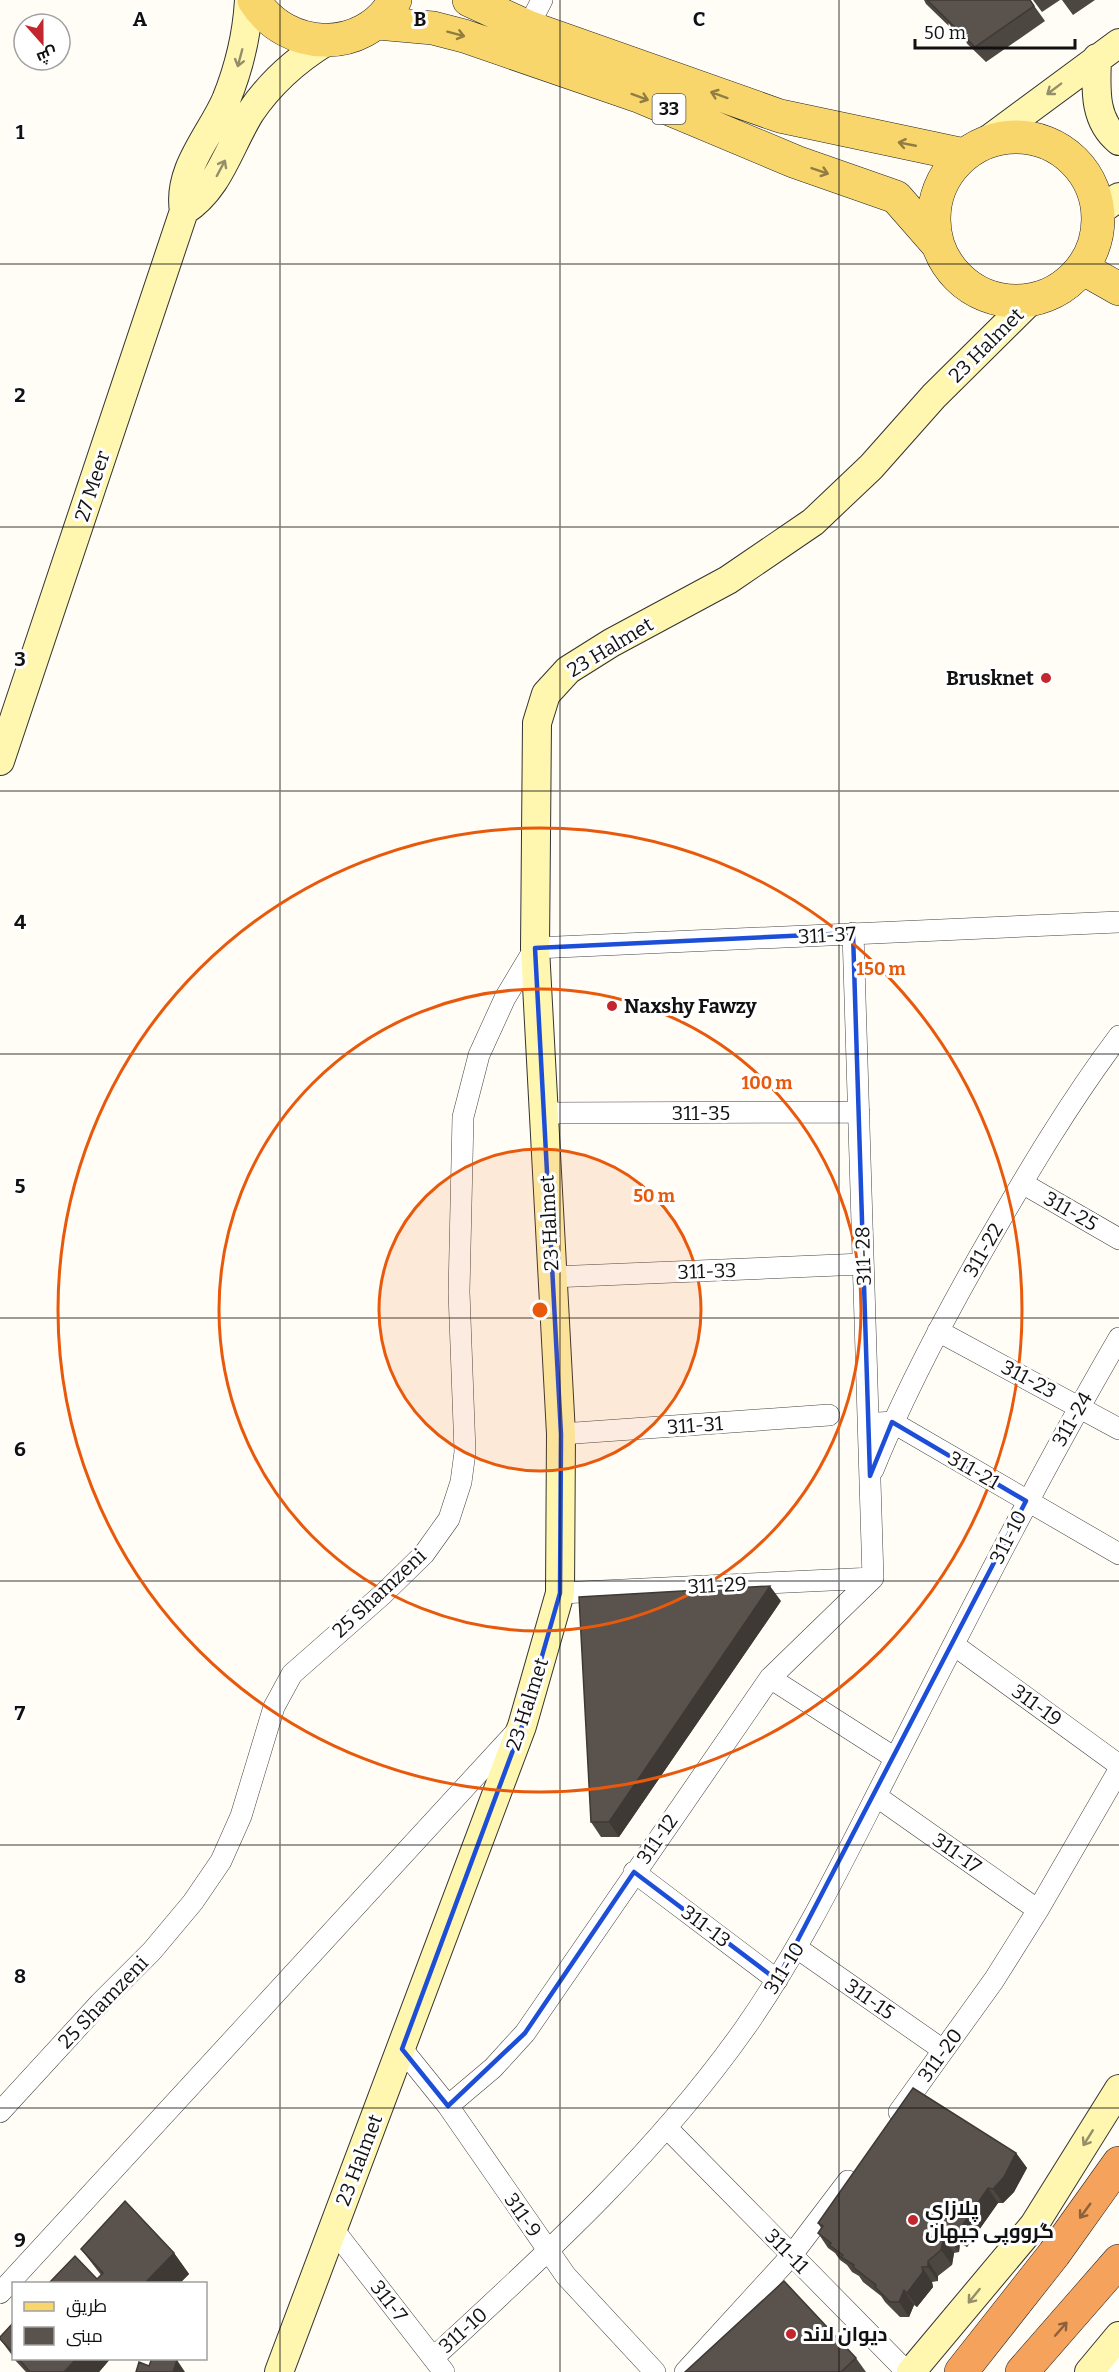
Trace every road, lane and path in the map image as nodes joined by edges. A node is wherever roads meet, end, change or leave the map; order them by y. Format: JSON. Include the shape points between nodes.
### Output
{"nodes":[{"id":1,"x":251,"y":0,"type":"edge"},
{"id":2,"x":470,"y":0,"type":"edge"},
{"id":3,"x":386,"y":11,"type":"edge"},
{"id":4,"x":535,"y":14,"type":"edge"},
{"id":5,"x":327,"y":41,"type":"junction"},
{"id":6,"x":1108,"y":50,"type":"edge"},
{"id":7,"x":1119,"y":141,"type":"edge"},
{"id":8,"x":973,"y":150,"type":"junction"},
{"id":9,"x":184,"y":211,"type":"junction"},
{"id":10,"x":1108,"y":222,"type":"edge"},
{"id":11,"x":938,"y":244,"type":"junction"},
{"id":12,"x":1082,"y":268,"type":"junction"},
{"id":13,"x":1119,"y":289,"type":"edge"},
{"id":14,"x":1032,"y":299,"type":"junction"},
{"id":15,"x":0,"y":761,"type":"edge"},
{"id":16,"x":1119,"y":922,"type":"edge"},
{"id":17,"x":853,"y":933,"type":"junction"},
{"id":18,"x":535,"y":948,"type":"junction"},
{"id":19,"x":1116,"y":1046,"type":"edge"},
{"id":20,"x":858,"y":1112,"type":"junction"},
{"id":21,"x":544,"y":1113,"type":"junction"},
{"id":22,"x":1023,"y":1183,"type":"junction"},
{"id":23,"x":1119,"y":1239,"type":"edge"},
{"id":24,"x":863,"y":1264,"type":"junction"},
{"id":25,"x":552,"y":1277,"type":"junction"},
{"id":26,"x":938,"y":1331,"type":"junction"},
{"id":27,"x":1119,"y":1338,"type":"edge"},
{"id":28,"x":1080,"y":1406,"type":"junction"},
{"id":29,"x":829,"y":1415,"type":"dead end"},
{"id":30,"x":892,"y":1422,"type":"junction"},
{"id":31,"x":868,"y":1424,"type":"junction"},
{"id":32,"x":1119,"y":1429,"type":"edge"},
{"id":33,"x":561,"y":1434,"type":"junction"},
{"id":34,"x":870,"y":1477,"type":"junction"},
{"id":35,"x":1026,"y":1501,"type":"junction"},
{"id":36,"x":1119,"y":1554,"type":"edge"},
{"id":37,"x":873,"y":1578,"type":"junction"},
{"id":38,"x":561,"y":1593,"type":"junction"},
{"id":39,"x":954,"y":1645,"type":"junction"},
{"id":40,"x":770,"y":1678,"type":"junction"},
{"id":41,"x":522,"y":1726,"type":"junction"},
{"id":42,"x":895,"y":1758,"type":"junction"},
{"id":43,"x":1119,"y":1765,"type":"edge"},
{"id":44,"x":1119,"y":1770,"type":"edge"},
{"id":45,"x":876,"y":1796,"type":"junction"},
{"id":46,"x":634,"y":1872,"type":"junction"},
{"id":47,"x":1038,"y":1910,"type":"junction"},
{"id":48,"x":797,"y":1948,"type":"junction"},
{"id":49,"x":777,"y":1980,"type":"junction"},
{"id":50,"x":402,"y":2049,"type":"junction"},
{"id":51,"x":944,"y":2050,"type":"junction"},
{"id":52,"x":1119,"y":2089,"type":"edge"},
{"id":53,"x":448,"y":2106,"type":"junction"},
{"id":54,"x":0,"y":2112,"type":"edge"},
{"id":55,"x":888,"y":2127,"type":"edge"},
{"id":56,"x":668,"y":2129,"type":"junction"},
{"id":57,"x":1119,"y":2163,"type":"edge"},
{"id":58,"x":860,"y":2165,"type":"edge"},
{"id":59,"x":333,"y":2229,"type":"junction"},
{"id":60,"x":549,"y":2252,"type":"junction"},
{"id":61,"x":791,"y":2256,"type":"junction"},
{"id":62,"x":1119,"y":2261,"type":"edge"},
{"id":63,"x":0,"y":2293,"type":"edge"},
{"id":64,"x":439,"y":2365,"type":"edge"},
{"id":65,"x":970,"y":2367,"type":"edge"},
{"id":66,"x":279,"y":2372,"type":"edge"},
{"id":67,"x":655,"y":2372,"type":"edge"},
{"id":68,"x":685,"y":2372,"type":"edge"},
{"id":69,"x":909,"y":2372,"type":"edge"},
{"id":70,"x":1022,"y":2372,"type":"edge"}],
"edges":[{"from":1,"to":5,"type":"main road","number":"33","via":[[289,33]]},
{"from":1,"to":9,"type":"street","name":"27 Meer","one_way":true,"via":[[233,82],[187,172],[182,191]]},
{"from":2,"to":4,"type":"main road","number":"33"},
{"from":3,"to":5,"type":"main road","number":"33","via":[[345,39]]},
{"from":3,"to":11,"type":"main road","number":"33","one_way":true,"via":[[641,97],[796,162],[896,197]]},
{"from":8,"to":4,"type":"main road","number":"33","one_way":true,"via":[[780,117]]},
{"from":9,"to":5,"type":"street","one_way":true,"via":[[207,192],[249,115],[268,89],[291,66]]},
{"from":6,"to":7,"type":"street","via":[[1097,104],[1104,123]]},
{"from":6,"to":8,"type":"street","one_way":true},
{"from":8,"to":10,"type":"main road","number":"33","via":[[1000,139],[1020,137],[1058,148],[1086,175]]},
{"from":8,"to":11,"type":"main road","number":"33","via":[[951,169],[940,187],[934,225]]},
{"from":9,"to":15,"type":"street","name":"27 Meer"},
{"from":10,"to":12,"type":"main road","number":"33"},
{"from":11,"to":14,"type":"main road","number":"33","via":[[952,270],[974,290],[1012,301]]},
{"from":12,"to":13,"type":"main road"},
{"from":12,"to":14,"type":"main road","number":"33","via":[[1051,293]]},
{"from":14,"to":18,"type":"street","name":"23 Halmet","via":[[813,522],[728,580],[587,657],[555,682],[539,709],[537,723]]},
{"from":16,"to":17,"type":"street","name":"311-37"},
{"from":17,"to":18,"type":"street","name":"311-37"},
{"from":17,"to":20,"type":"street","name":"311-28"},
{"from":18,"to":21,"type":"street","name":"23 Halmet"},
{"from":18,"to":54,"type":"street","name":"25 Shamzeni","via":[[505,998],[479,1055],[464,1117],[459,1292],[465,1452],[461,1482],[448,1519],[416,1562],[292,1674],[274,1707],[241,1816],[221,1861],[152,1951]]},
{"from":19,"to":22,"type":"street","name":"311-22","via":[[1088,1077]]},
{"from":20,"to":21,"type":"street","name":"311-35"},
{"from":20,"to":24,"type":"street","name":"311-28"},
{"from":21,"to":25,"type":"street","name":"23 Halmet"},
{"from":22,"to":23,"type":"street","name":"311-25"},
{"from":22,"to":26,"type":"street","name":"311-22"},
{"from":24,"to":25,"type":"street","name":"311-33"},
{"from":24,"to":31,"type":"street","name":"311-28"},
{"from":25,"to":33,"type":"street","name":"23 Halmet"},
{"from":26,"to":28,"type":"street","name":"311-23"},
{"from":26,"to":30,"type":"street","name":"311-22"},
{"from":27,"to":28,"type":"street","name":"311-24"},
{"from":28,"to":32,"type":"street","name":"311-23"},
{"from":28,"to":35,"type":"street","name":"311-24"},
{"from":29,"to":33,"type":"street","name":"311-31"},
{"from":30,"to":31,"type":"street"},
{"from":30,"to":34,"type":"street","name":"311-22"},
{"from":30,"to":35,"type":"street","name":"311-21"},
{"from":31,"to":34,"type":"street","name":"311-28"},
{"from":33,"to":38,"type":"street","name":"23 Halmet"},
{"from":34,"to":37,"type":"street","name":"311-28"},
{"from":35,"to":36,"type":"street","name":"311-21"},
{"from":35,"to":39,"type":"street","name":"311-10"},
{"from":37,"to":38,"type":"street","name":"311-29"},
{"from":37,"to":40,"type":"street","name":"311-12"},
{"from":38,"to":41,"type":"street","name":"23 Halmet"},
{"from":39,"to":42,"type":"street","name":"311-10"},
{"from":39,"to":43,"type":"street","name":"311-19"},
{"from":40,"to":42,"type":"street"},
{"from":40,"to":46,"type":"street","name":"311-12"},
{"from":41,"to":50,"type":"street","name":"23 Halmet","via":[[420,1990]]},
{"from":41,"to":63,"type":"street"},
{"from":42,"to":45,"type":"street","name":"311-10"},
{"from":44,"to":47,"type":"street","name":"311-20"},
{"from":45,"to":47,"type":"street","name":"311-17"},
{"from":45,"to":48,"type":"street","name":"311-10"},
{"from":46,"to":49,"type":"street","name":"311-13"},
{"from":46,"to":53,"type":"street","name":"311-12","via":[[525,2033],[493,2068]]},
{"from":47,"to":51,"type":"street","name":"311-20"},
{"from":48,"to":49,"type":"street","name":"311-10"},
{"from":48,"to":51,"type":"street","name":"311-15"},
{"from":49,"to":56,"type":"street","name":"311-10"},
{"from":50,"to":53,"type":"street","name":"311-9"},
{"from":50,"to":59,"type":"street","name":"23 Halmet"},
{"from":51,"to":55,"type":"street","name":"311-20"},
{"from":52,"to":69,"type":"street","one_way":true,"via":[[1034,2225]]},
{"from":53,"to":60,"type":"street","name":"311-9"},
{"from":56,"to":60,"type":"street","name":"311-10"},
{"from":56,"to":61,"type":"street","name":"311-11"},
{"from":57,"to":65,"type":"highway","one_way":true},
{"from":58,"to":61,"type":"street"},
{"from":59,"to":64,"type":"street","name":"311-7"},
{"from":59,"to":66,"type":"street","name":"23 Halmet"},
{"from":60,"to":64,"type":"street","name":"311-10"},
{"from":60,"to":67,"type":"street","name":"311-9","via":[[586,2300]]},
{"from":61,"to":68,"type":"street"},
{"from":61,"to":69,"type":"street","name":"311-11"},
{"from":70,"to":62,"type":"highway","one_way":true}]}
